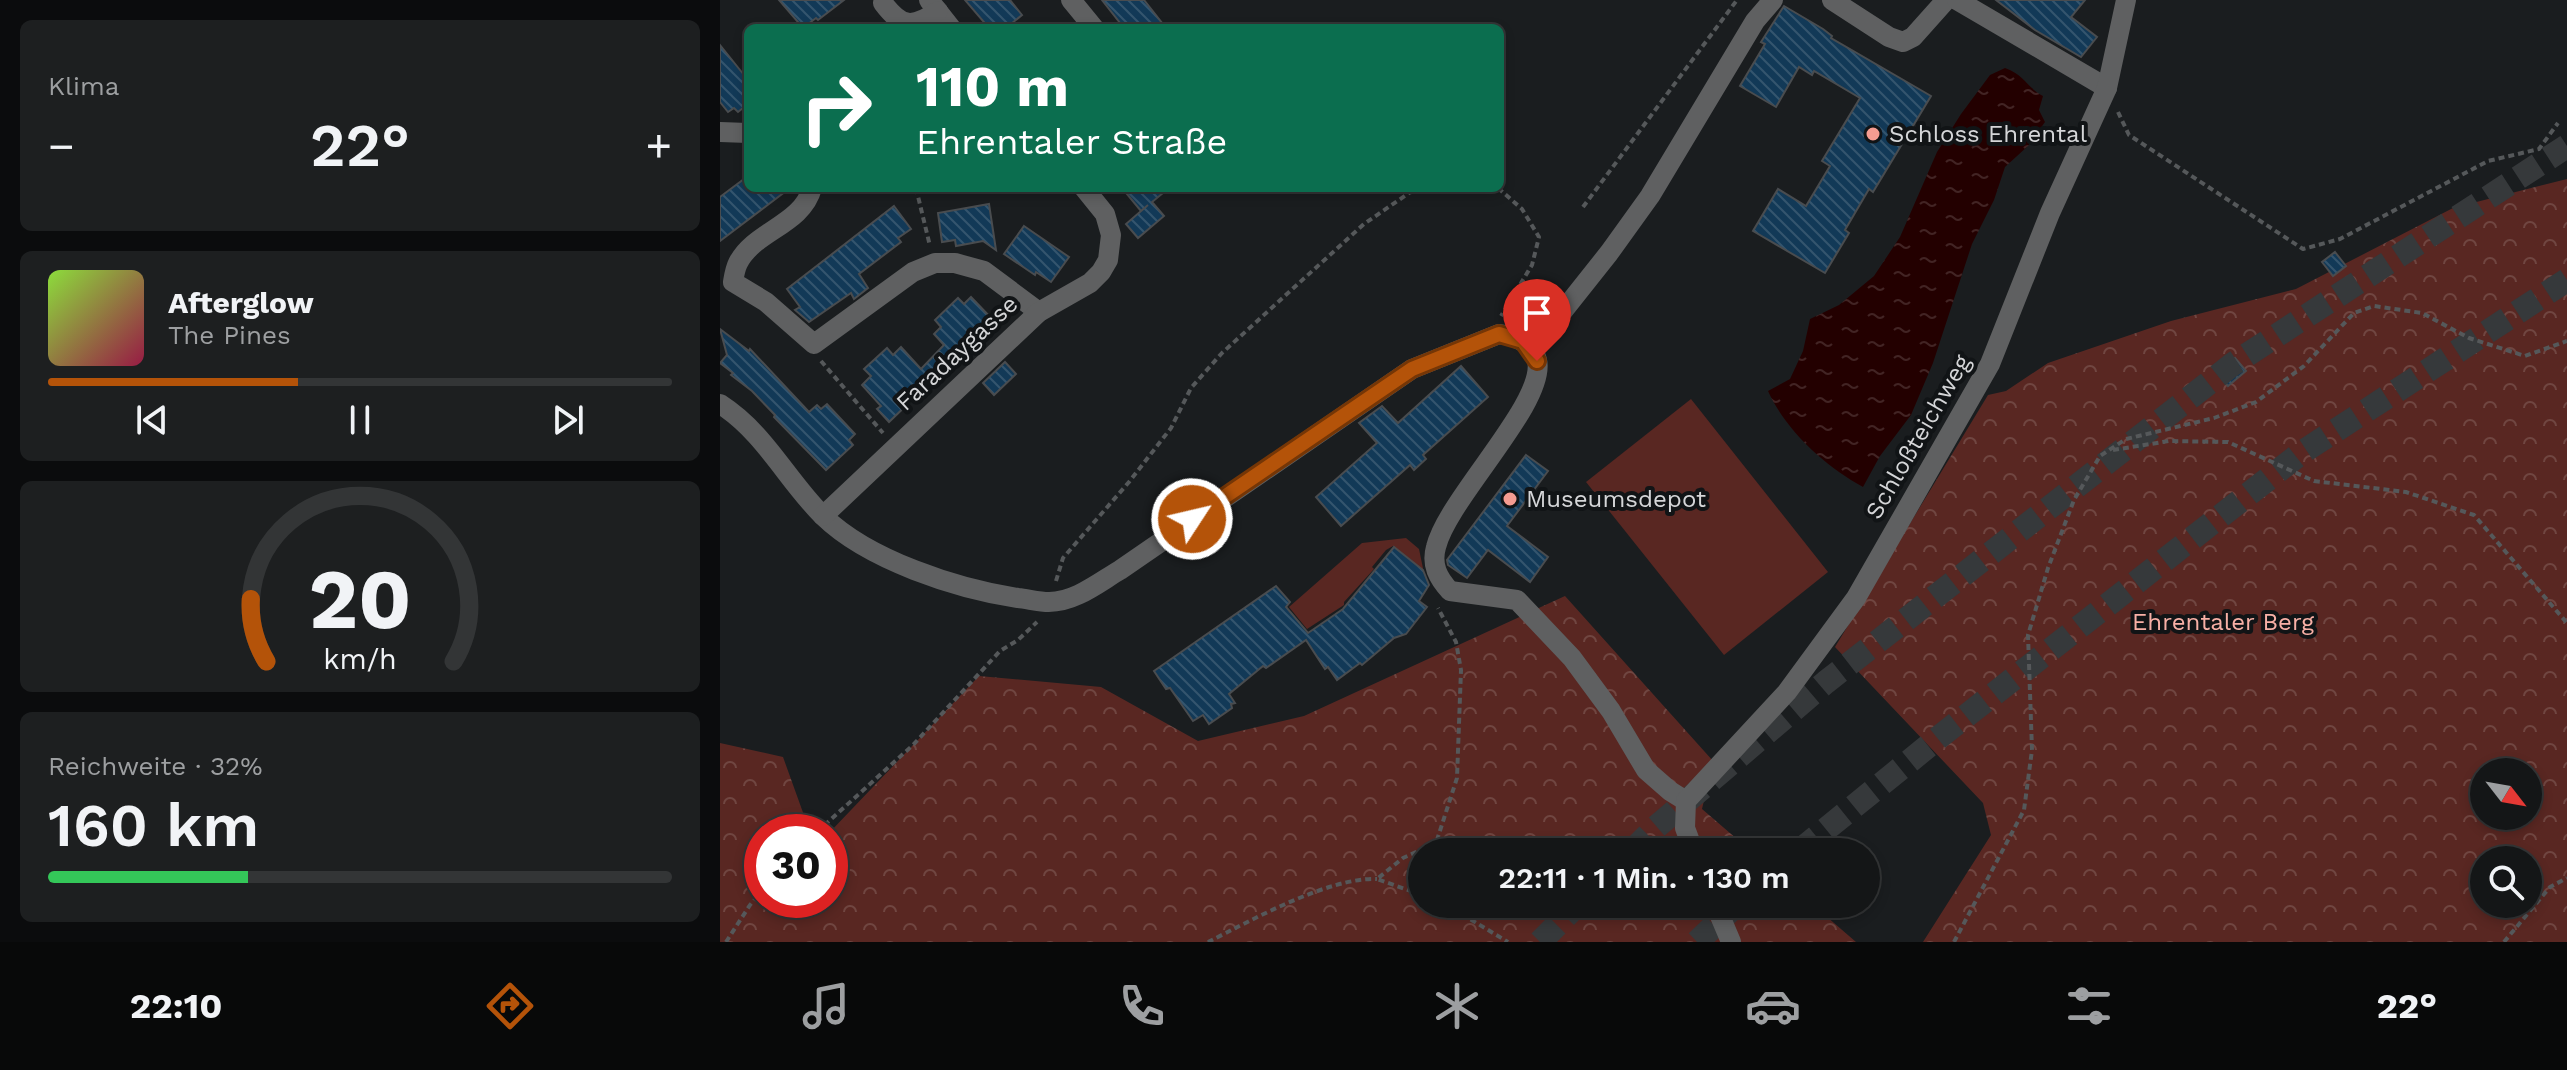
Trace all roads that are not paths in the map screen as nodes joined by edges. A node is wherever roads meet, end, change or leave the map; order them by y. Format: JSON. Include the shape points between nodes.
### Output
{"nodes":[{"id":1,"x":1071,"y":0,"type":"edge"},
{"id":2,"x":1773,"y":0,"type":"edge"},
{"id":3,"x":1832,"y":0,"type":"edge"},
{"id":4,"x":1946,"y":0,"type":"edge"},
{"id":5,"x":1957,"y":0,"type":"edge"},
{"id":6,"x":2126,"y":0,"type":"edge"},
{"id":7,"x":878,"y":1,"type":"edge"},
{"id":8,"x":933,"y":6,"type":"edge"},
{"id":9,"x":948,"y":24,"type":"edge"},
{"id":10,"x":1091,"y":24,"type":"edge"},
{"id":11,"x":2107,"y":88,"type":"junction"},
{"id":12,"x":720,"y":132,"type":"edge"},
{"id":13,"x":744,"y":133,"type":"edge"},
{"id":14,"x":810,"y":192,"type":"edge"},
{"id":15,"x":1087,"y":192,"type":"edge"},
{"id":16,"x":726,"y":282,"type":"edge"},
{"id":17,"x":1039,"y":312,"type":"junction"},
{"id":18,"x":1532,"y":350,"type":"junction"},
{"id":19,"x":720,"y":404,"type":"edge"},
{"id":20,"x":823,"y":516,"type":"junction"},
{"id":21,"x":1686,"y":801,"type":"junction"},
{"id":22,"x":1689,"y":838,"type":"edge"},
{"id":23,"x":1721,"y":918,"type":"edge"},
{"id":24,"x":1731,"y":942,"type":"edge"}],
"edges":[{"from":1,"to":10,"type":"street"},
{"from":2,"to":18,"type":"street","via":[[1755,21],[1650,196]]},
{"from":3,"to":4,"type":"street","via":[[1903,42]]},
{"from":5,"to":11,"type":"street"},
{"from":6,"to":11,"type":"street","name":"Schloßteichweg"},
{"from":7,"to":8,"type":"street","via":[[893,17],[911,24],[921,23]]},
{"from":8,"to":9,"type":"street"},
{"from":11,"to":21,"type":"street","name":"Schloßteichweg","via":[[1990,364],[1856,598],[1787,692]]},
{"from":12,"to":13,"type":"street"},
{"from":14,"to":16,"type":"street","via":[[799,210],[746,252]]},
{"from":15,"to":17,"type":"street","name":"Faradaygasse","via":[[1105,214],[1111,235],[1108,260],[1090,283]]},
{"from":16,"to":17,"type":"street","via":[[766,302],[814,344],[913,272],[935,263],[984,271]]},
{"from":17,"to":20,"type":"street","name":"Faradaygasse"},
{"from":18,"to":20,"type":"street","via":[[1511,335],[1499,334],[1412,369],[1074,597],[1049,602],[952,584],[892,560]]},
{"from":18,"to":21,"type":"street","via":[[1537,361],[1529,396],[1442,528],[1434,550],[1437,577],[1450,591],[1517,600],[1572,658],[1646,770]]},
{"from":19,"to":20,"type":"street","via":[[761,438]]},
{"from":21,"to":22,"type":"street"},
{"from":23,"to":24,"type":"street"}]}
